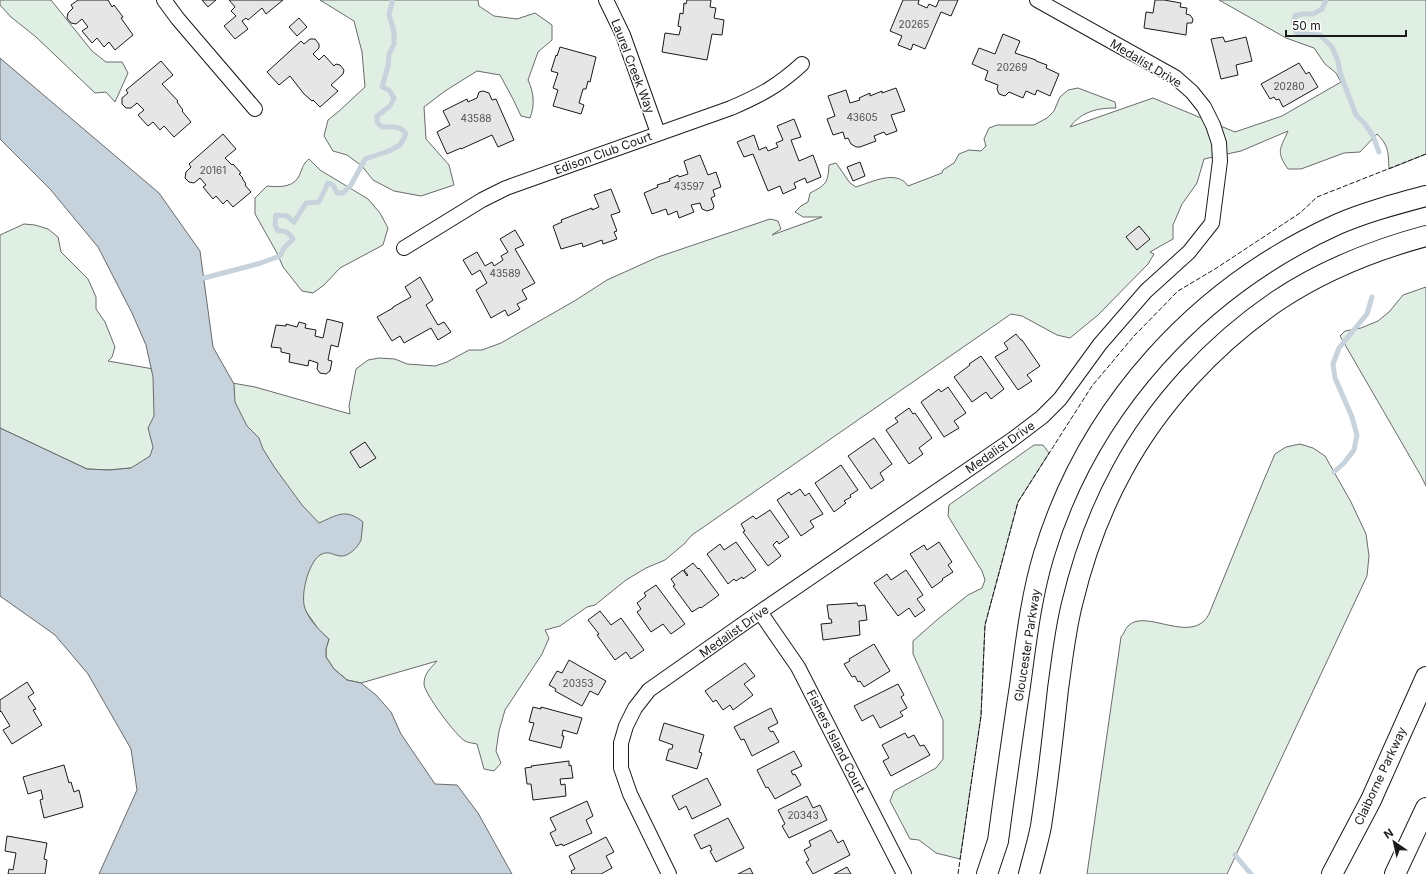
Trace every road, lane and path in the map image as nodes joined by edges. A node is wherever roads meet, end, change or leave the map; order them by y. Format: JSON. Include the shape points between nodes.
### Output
{"nodes":[{"id":1,"x":164,"y":0,"type":"edge"},
{"id":2,"x":606,"y":0,"type":"edge"},
{"id":3,"x":1037,"y":0,"type":"edge"},
{"id":4,"x":802,"y":64,"type":"dead end"},
{"id":5,"x":255,"y":109,"type":"dead end"},
{"id":6,"x":658,"y":133,"type":"junction"},
{"id":7,"x":1426,"y":196,"type":"edge"},
{"id":8,"x":1426,"y":236,"type":"edge"},
{"id":9,"x":404,"y":248,"type":"dead end"},
{"id":10,"x":760,"y":612,"type":"junction"},
{"id":11,"x":1426,"y":677,"type":"edge"},
{"id":12,"x":1426,"y":808,"type":"edge"},
{"id":13,"x":669,"y":874,"type":"edge"},
{"id":14,"x":904,"y":874,"type":"edge"},
{"id":15,"x":987,"y":874,"type":"edge"},
{"id":16,"x":1029,"y":874,"type":"edge"},
{"id":17,"x":1332,"y":874,"type":"edge"},
{"id":18,"x":1395,"y":874,"type":"edge"}],
"edges":[{"from":1,"to":5,"type":"street"},
{"from":2,"to":6,"type":"street","name":"Laurel Creek Way","via":[[623,35]]},
{"from":3,"to":10,"type":"street","name":"Medalist Drive","via":[[1175,77],[1204,106],[1219,143],[1220,161],[1212,223],[1188,252],[1146,291],[1100,344],[1060,399],[1042,417]]},
{"from":4,"to":6,"type":"street","name":"Edison Club Court","via":[[780,84],[759,96]]},
{"from":6,"to":9,"type":"street","name":"Edison Club Court","via":[[506,188]]},
{"from":7,"to":15,"type":"main road","name":"Gloucester Parkway","via":[[1381,208],[1338,224],[1275,257],[1214,300],[1156,356],[1130,386],[1107,421],[1071,484],[1044,555],[1030,612],[998,840]]},
{"from":8,"to":16,"type":"main road","via":[[1366,255],[1326,273],[1278,301],[1222,345],[1196,370],[1167,402],[1136,447],[1122,470],[1089,544],[1072,606],[1040,829]]},
{"from":10,"to":13,"type":"street","name":"Medalist Drive","via":[[650,690],[635,708],[626,726],[621,743],[621,768],[630,794]]},
{"from":10,"to":14,"type":"street","name":"Fishers Island Court","via":[[798,667]]},
{"from":11,"to":17,"type":"main road","name":"Claiborne Parkway","via":[[1371,800]]},
{"from":12,"to":18,"type":"main road"}]}
